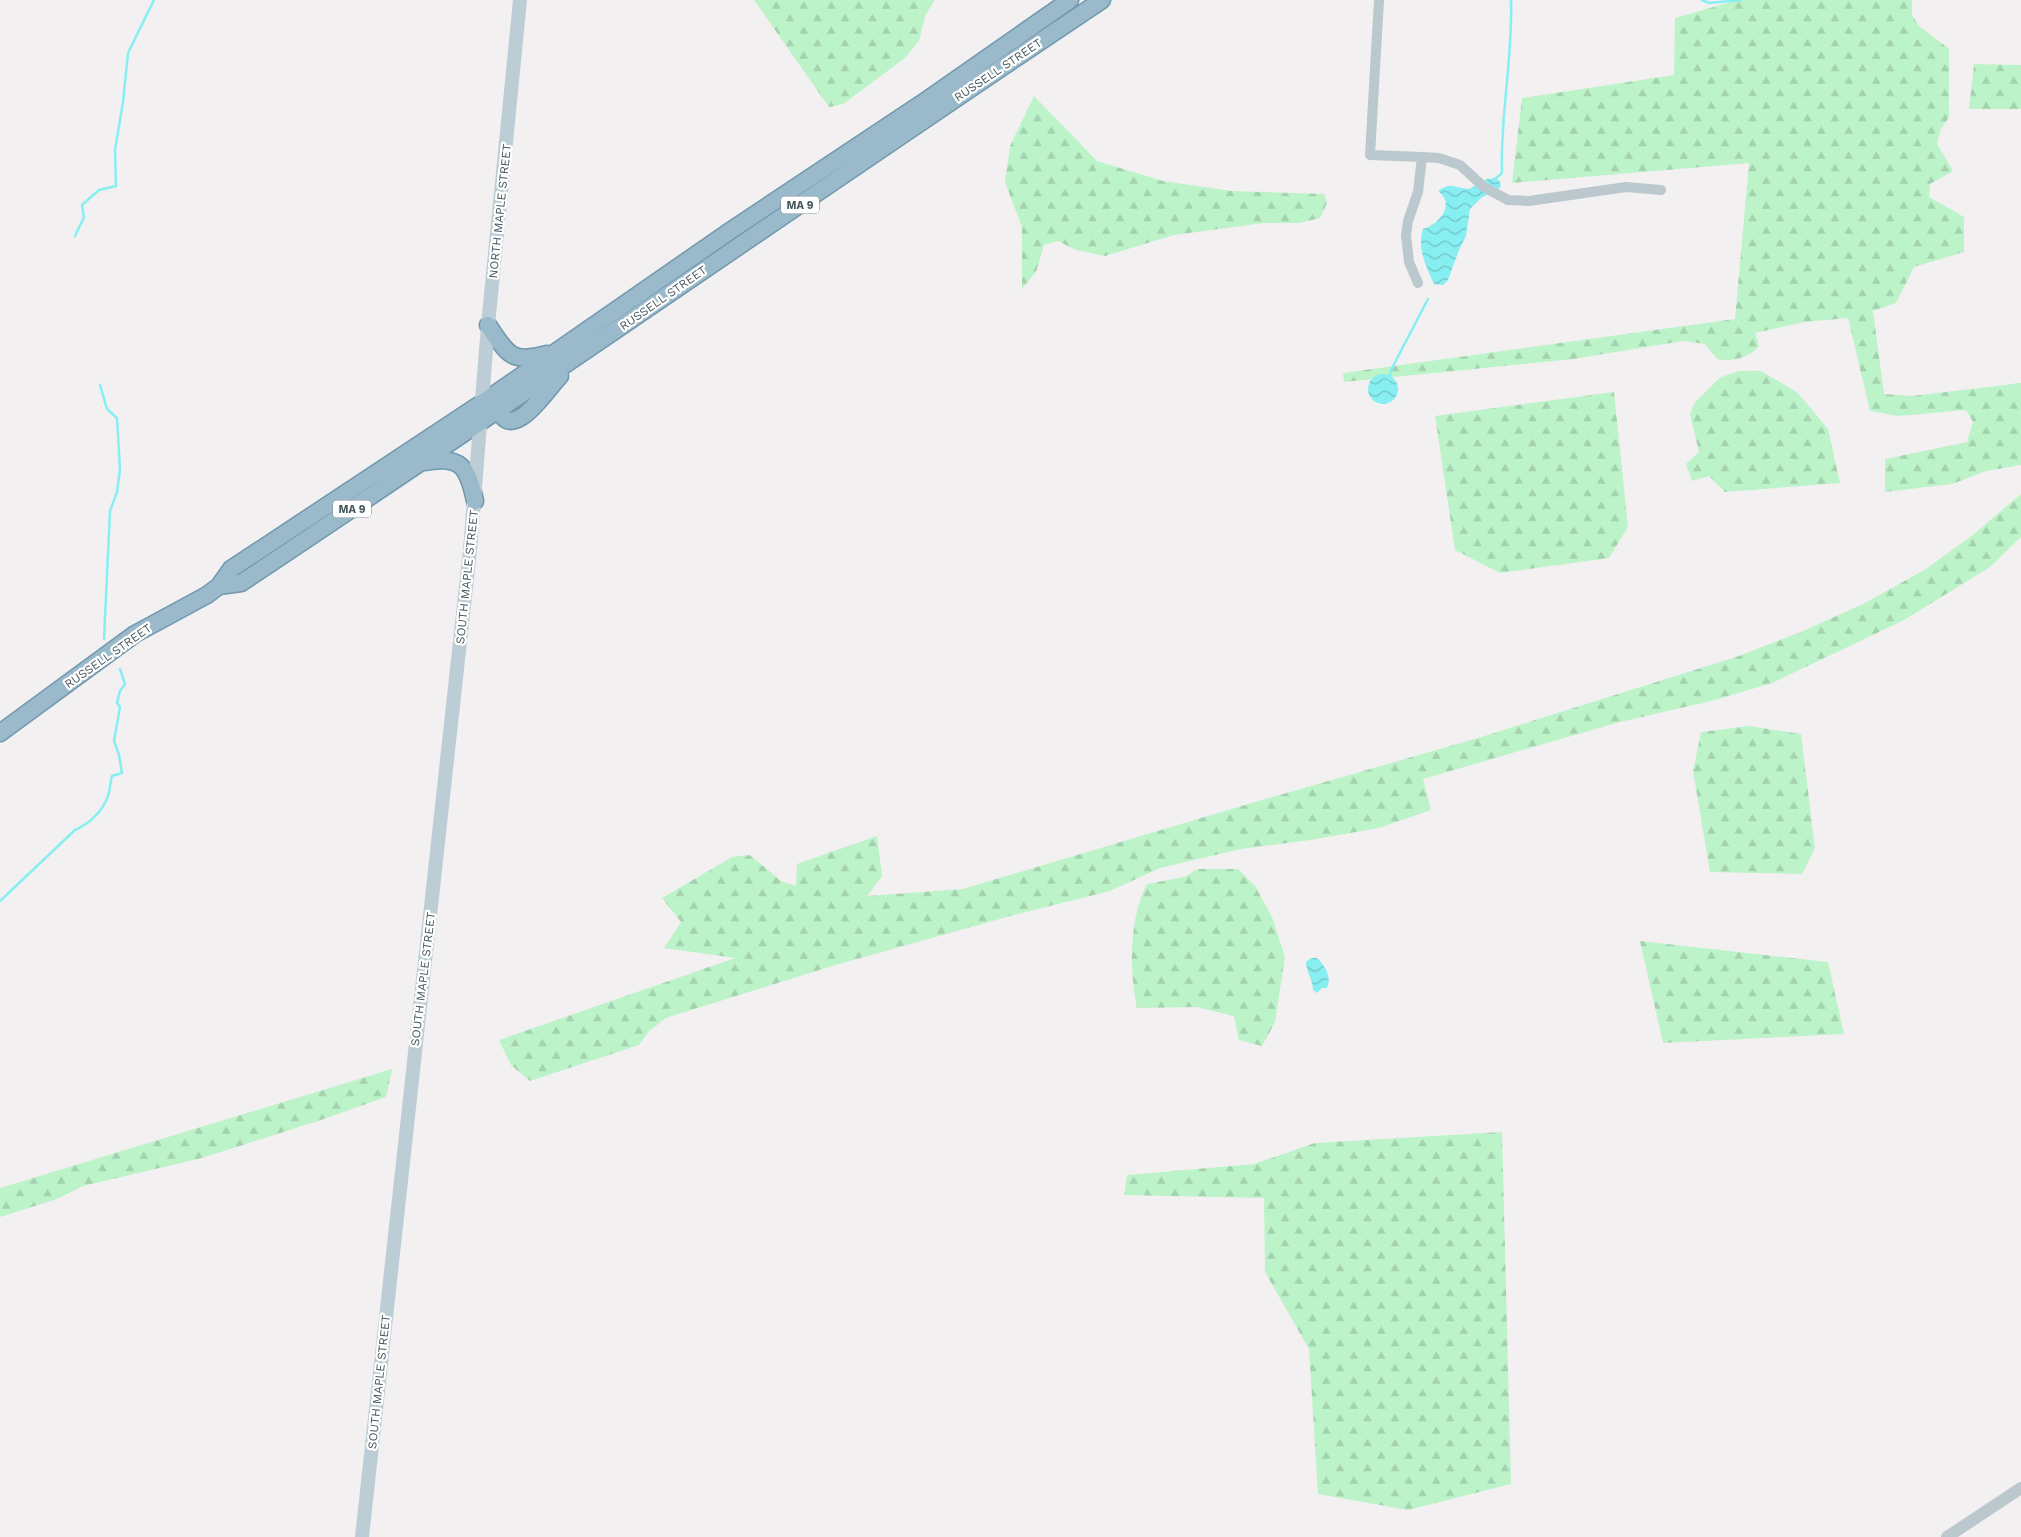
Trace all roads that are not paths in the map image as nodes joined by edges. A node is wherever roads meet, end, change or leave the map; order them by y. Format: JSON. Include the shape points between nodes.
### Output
{"nodes":[{"id":1,"x":520,"y":0,"type":"edge"},
{"id":2,"x":1070,"y":0,"type":"edge"},
{"id":3,"x":1102,"y":0,"type":"edge"},
{"id":4,"x":1379,"y":0,"type":"edge"},
{"id":5,"x":1422,"y":157,"type":"junction"},
{"id":6,"x":1661,"y":190,"type":"dead end"},
{"id":7,"x":1418,"y":283,"type":"dead end"},
{"id":8,"x":488,"y":325,"type":"junction"},
{"id":9,"x":559,"y":351,"type":"junction"},
{"id":10,"x":496,"y":393,"type":"junction"},
{"id":11,"x":482,"y":403,"type":"junction"},
{"id":12,"x":498,"y":410,"type":"junction"},
{"id":13,"x":481,"y":421,"type":"junction"},
{"id":14,"x":423,"y":462,"type":"junction"},
{"id":15,"x":475,"y":501,"type":"junction"},
{"id":16,"x":219,"y":586,"type":"junction"},
{"id":17,"x":0,"y":733,"type":"edge"},
{"id":18,"x":2021,"y":1488,"type":"edge"},
{"id":19,"x":362,"y":1537,"type":"edge"},
{"id":20,"x":1947,"y":1537,"type":"edge"}],
"edges":[{"from":1,"to":8,"type":"main road","name":"NORTH MAPLE STREET"},
{"from":2,"to":9,"type":"highway","name":"RUSSELL STREET","number":"MA 9"},
{"from":3,"to":12,"type":"highway","name":"RUSSELL STREET","number":"MA 9"},
{"from":4,"to":5,"type":"street","via":[[1370,155]]},
{"from":5,"to":6,"type":"street","via":[[1452,161],[1484,187],[1508,200],[1529,201],[1626,187]]},
{"from":5,"to":7,"type":"street","via":[[1418,192],[1406,235],[1409,262]]},
{"from":8,"to":9,"type":"highway","via":[[506,351],[516,357],[530,359]]},
{"from":8,"to":11,"type":"main road","name":"NORTH MAPLE STREET"},
{"from":9,"to":10,"type":"highway","name":"RUSSELL STREET","number":"MA 9"},
{"from":10,"to":11,"type":"highway","name":"RUSSELL STREET","number":"MA 9"},
{"from":10,"to":12,"type":"highway"},
{"from":11,"to":13,"type":"main road","name":"NORTH MAPLE STREET"},
{"from":11,"to":16,"type":"highway","name":"RUSSELL STREET","number":"MA 9","via":[[230,570]]},
{"from":12,"to":13,"type":"highway","name":"RUSSELL STREET","number":"MA 9"},
{"from":13,"to":14,"type":"highway","name":"RUSSELL STREET","number":"MA 9"},
{"from":13,"to":15,"type":"main road","name":"SOUTH MAPLE STREET"},
{"from":14,"to":15,"type":"highway","via":[[442,458],[459,464],[471,482]]},
{"from":14,"to":16,"type":"highway","name":"RUSSELL STREET","number":"MA 9","via":[[241,583]]},
{"from":15,"to":19,"type":"main road","name":"SOUTH MAPLE STREET"},
{"from":16,"to":17,"type":"highway","name":"RUSSELL STREET","number":"MA 9","via":[[185,609],[135,634]]},
{"from":18,"to":20,"type":"street"}]}
